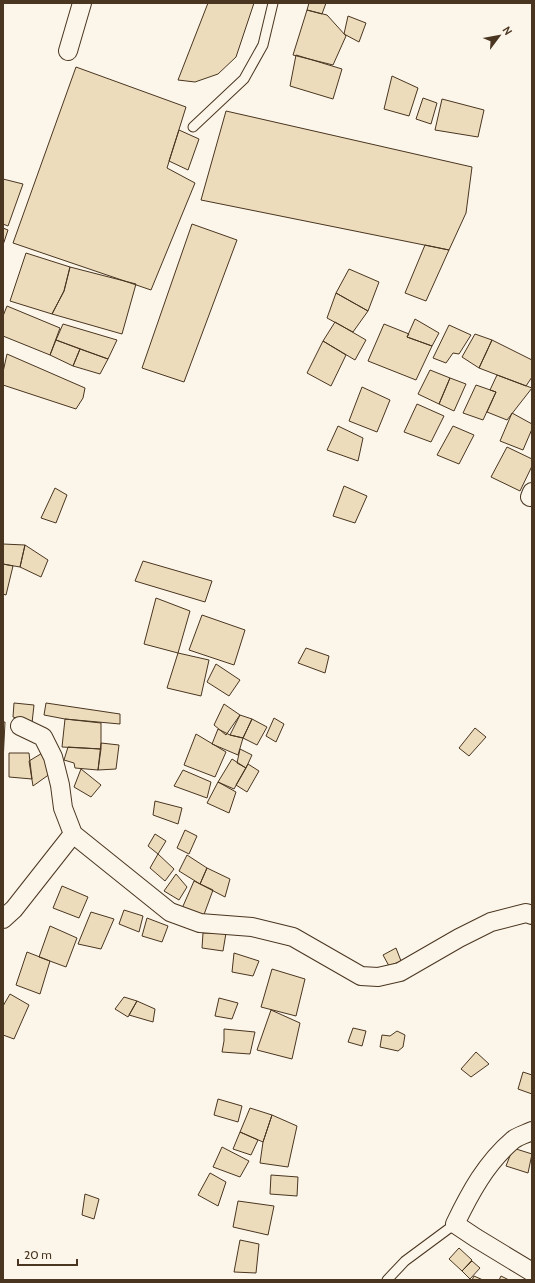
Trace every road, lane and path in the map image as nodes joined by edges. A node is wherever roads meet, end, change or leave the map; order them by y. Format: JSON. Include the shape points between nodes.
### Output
{"nodes":[{"id":1,"x":82,"y":3,"type":"edge"},
{"id":2,"x":273,"y":3,"type":"edge"},
{"id":3,"x":68,"y":51,"type":"dead end"},
{"id":4,"x":193,"y":127,"type":"dead end"},
{"id":5,"x":20,"y":726,"type":"dead end"},
{"id":6,"x":73,"y":834,"type":"junction"},
{"id":7,"x":532,"y":915,"type":"edge"},
{"id":8,"x":3,"y":919,"type":"edge"},
{"id":9,"x":532,"y":1131,"type":"edge"},
{"id":10,"x":456,"y":1224,"type":"junction"},
{"id":11,"x":532,"y":1272,"type":"edge"},
{"id":12,"x":387,"y":1280,"type":"edge"}],
"edges":[{"from":1,"to":3,"type":"street"},
{"from":2,"to":4,"type":"lane","via":[[263,45],[244,79]]},
{"from":5,"to":6,"type":"street","via":[[43,737],[53,757],[63,808]]},
{"from":6,"to":7,"type":"street","via":[[170,912],[200,923],[252,927],[293,937],[360,976],[378,977],[400,972],[491,922],[526,913]]},
{"from":6,"to":8,"type":"street","via":[[14,910]]},
{"from":9,"to":10,"type":"street","via":[[513,1140],[490,1165],[474,1187]]},
{"from":10,"to":11,"type":"street"},
{"from":10,"to":12,"type":"lane","via":[[405,1261]]}]}
